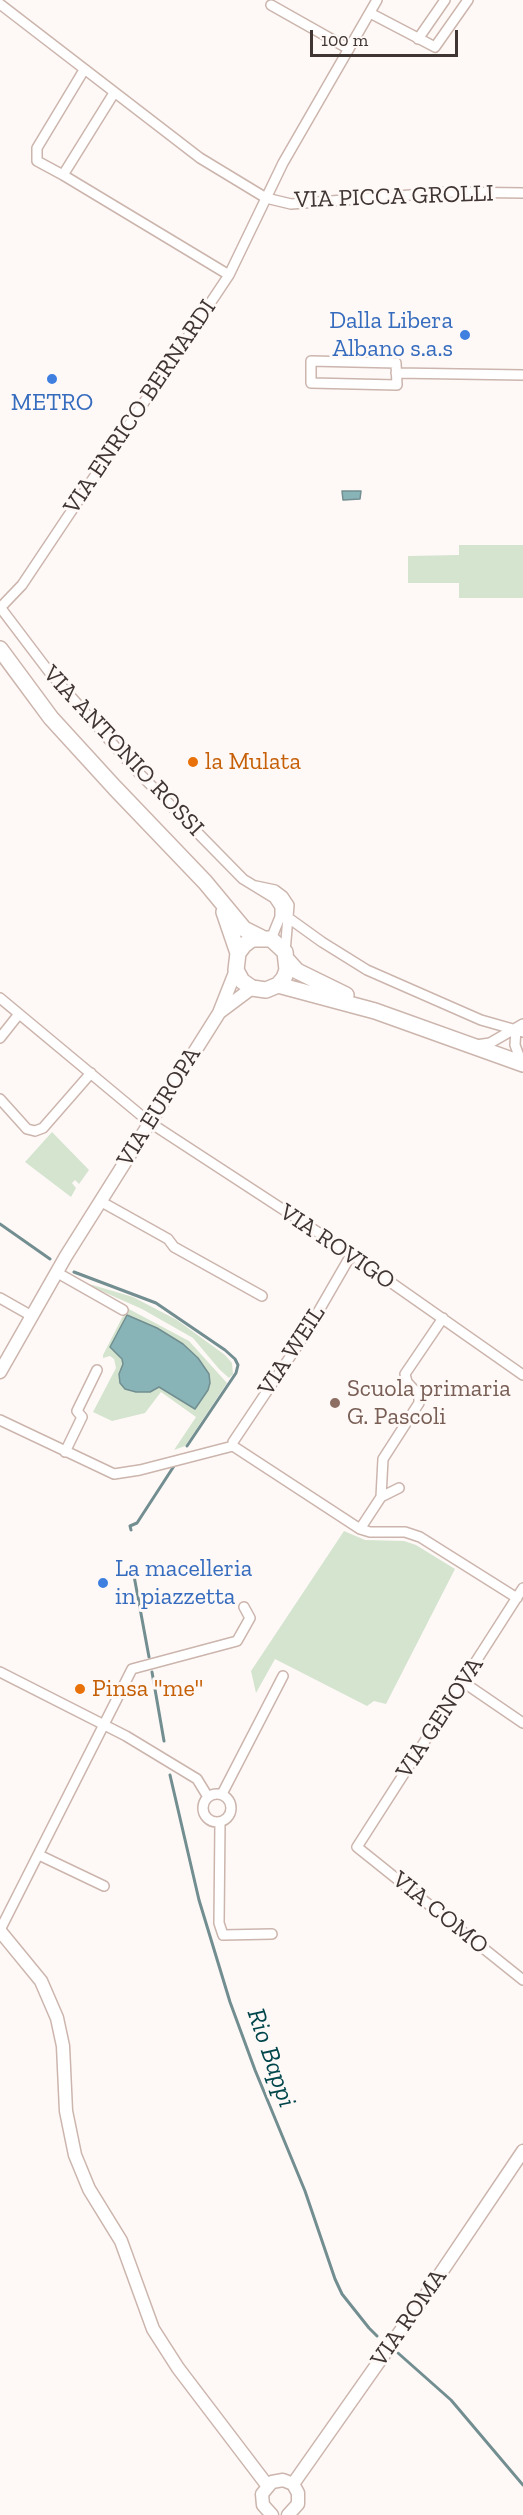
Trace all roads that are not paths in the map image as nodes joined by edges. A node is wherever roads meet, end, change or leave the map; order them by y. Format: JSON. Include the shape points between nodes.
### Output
{"nodes":[{"id":1,"x":377,"y":0,"type":"edge"},
{"id":2,"x":445,"y":0,"type":"edge"},
{"id":3,"x":468,"y":0,"type":"edge"},
{"id":4,"x":0,"y":4,"type":"edge"},
{"id":5,"x":271,"y":4,"type":"dead end"},
{"id":6,"x":370,"y":13,"type":"junction"},
{"id":7,"x":418,"y":39,"type":"junction"},
{"id":8,"x":349,"y":48,"type":"junction"},
{"id":9,"x":84,"y":70,"type":"junction"},
{"id":10,"x":114,"y":93,"type":"junction"},
{"id":11,"x":63,"y":175,"type":"junction"},
{"id":12,"x":523,"y":193,"type":"edge"},
{"id":13,"x":266,"y":198,"type":"junction"},
{"id":14,"x":229,"y":275,"type":"junction"},
{"id":15,"x":396,"y":373,"type":"junction"},
{"id":16,"x":523,"y":375,"type":"edge"},
{"id":17,"x":0,"y":607,"type":"edge"},
{"id":18,"x":0,"y":650,"type":"edge"},
{"id":19,"x":254,"y":886,"type":"junction"},
{"id":20,"x":221,"y":904,"type":"junction"},
{"id":21,"x":290,"y":919,"type":"junction"},
{"id":22,"x":266,"y":939,"type":"junction"},
{"id":23,"x":238,"y":953,"type":"junction"},
{"id":24,"x":286,"y":956,"type":"junction"},
{"id":25,"x":236,"y":970,"type":"junction"},
{"id":26,"x":278,"y":985,"type":"junction"},
{"id":27,"x":252,"y":988,"type":"junction"},
{"id":28,"x":0,"y":998,"type":"edge"},
{"id":29,"x":375,"y":1011,"type":"junction"},
{"id":30,"x":219,"y":1013,"type":"junction"},
{"id":31,"x":19,"y":1014,"type":"junction"},
{"id":32,"x":521,"y":1028,"type":"edge"},
{"id":33,"x":0,"y":1038,"type":"edge"},
{"id":34,"x":467,"y":1046,"type":"junction"},
{"id":35,"x":522,"y":1064,"type":"edge"},
{"id":36,"x":91,"y":1073,"type":"junction"},
{"id":37,"x":0,"y":1099,"type":"edge"},
{"id":38,"x":149,"y":1122,"type":"junction"},
{"id":39,"x":100,"y":1201,"type":"junction"},
{"id":40,"x":351,"y":1255,"type":"junction"},
{"id":41,"x":56,"y":1272,"type":"junction"},
{"id":42,"x":262,"y":1296,"type":"dead end"},
{"id":43,"x":0,"y":1298,"type":"edge"},
{"id":44,"x":123,"y":1310,"type":"dead end"},
{"id":45,"x":30,"y":1315,"type":"junction"},
{"id":46,"x":443,"y":1318,"type":"junction"},
{"id":47,"x":97,"y":1370,"type":"dead end"},
{"id":48,"x":0,"y":1372,"type":"edge"},
{"id":49,"x":523,"y":1375,"type":"edge"},
{"id":50,"x":0,"y":1420,"type":"edge"},
{"id":51,"x":233,"y":1446,"type":"junction"},
{"id":52,"x":65,"y":1452,"type":"junction"},
{"id":53,"x":399,"y":1488,"type":"dead end"},
{"id":54,"x":381,"y":1497,"type":"junction"},
{"id":55,"x":360,"y":1529,"type":"junction"},
{"id":56,"x":523,"y":1588,"type":"edge"},
{"id":57,"x":515,"y":1600,"type":"junction"},
{"id":58,"x":244,"y":1607,"type":"dead end"},
{"id":59,"x":523,"y":1610,"type":"edge"},
{"id":60,"x":0,"y":1672,"type":"edge"},
{"id":61,"x":283,"y":1676,"type":"dead end"},
{"id":62,"x":463,"y":1682,"type":"junction"},
{"id":63,"x":103,"y":1723,"type":"junction"},
{"id":64,"x":523,"y":1723,"type":"edge"},
{"id":65,"x":222,"y":1794,"type":"junction"},
{"id":66,"x":208,"y":1797,"type":"junction"},
{"id":67,"x":220,"y":1821,"type":"junction"},
{"id":68,"x":357,"y":1847,"type":"joint"},
{"id":69,"x":39,"y":1855,"type":"junction"},
{"id":70,"x":104,"y":1887,"type":"dead end"},
{"id":71,"x":0,"y":1930,"type":"edge"},
{"id":72,"x":272,"y":1934,"type":"dead end"},
{"id":73,"x":521,"y":1975,"type":"edge"},
{"id":74,"x":523,"y":2151,"type":"edge"},
{"id":75,"x":293,"y":2484,"type":"junction"},
{"id":76,"x":267,"y":2485,"type":"junction"},
{"id":77,"x":295,"y":2513,"type":"edge"},
{"id":78,"x":270,"y":2515,"type":"edge"}],
"edges":[{"from":1,"to":6,"type":"street","name":"VIA ENRICO BERNARDI"},
{"from":2,"to":7,"type":"street"},
{"from":3,"to":7,"type":"street","via":[[435,47]]},
{"from":4,"to":9,"type":"street"},
{"from":5,"to":8,"type":"street"},
{"from":6,"to":7,"type":"street"},
{"from":6,"to":8,"type":"street","name":"VIA ENRICO BERNARDI"},
{"from":8,"to":13,"type":"street","name":"VIA ENRICO BERNARDI"},
{"from":9,"to":10,"type":"street"},
{"from":9,"to":11,"type":"street","via":[[37,148],[37,161]]},
{"from":10,"to":11,"type":"street"},
{"from":10,"to":13,"type":"street","via":[[200,158]]},
{"from":11,"to":14,"type":"street"},
{"from":12,"to":13,"type":"street","name":"VIA PICCA GROLLI","via":[[450,192],[291,204]]},
{"from":13,"to":14,"type":"street","name":"VIA ENRICO BERNARDI"},
{"from":14,"to":17,"type":"street","name":"VIA ENRICO BERNARDI","via":[[18,590]]},
{"from":15,"to":15,"type":"street","via":[[396,363],[310,362],[311,383],[397,385]]},
{"from":15,"to":16,"type":"street"},
{"from":17,"to":19,"type":"street","name":"VIA ANTONIO ROSSI","via":[[85,715]]},
{"from":18,"to":20,"type":"main road","name":"VIA ANTONIO ROSSI","via":[[51,718],[205,882]]},
{"from":19,"to":21,"type":"street","name":"VIA ANTONIO ROSSI","via":[[284,896]]},
{"from":19,"to":22,"type":"street","name":"VIA ANTONIO ROSSI","via":[[274,898],[280,907],[280,917]]},
{"from":20,"to":22,"type":"main road","name":"VIA ANTONIO ROSSI","via":[[244,929]]},
{"from":20,"to":23,"type":"main road","name":"VIA ANTONIO ROSSI"},
{"from":21,"to":24,"type":"street"},
{"from":21,"to":32,"type":"street","via":[[367,970],[499,1027]]},
{"from":22,"to":23,"type":"main road","via":[[252,939]]},
{"from":22,"to":24,"type":"main road","name":"VIA ANTONIO ROSSI"},
{"from":23,"to":25,"type":"main road","name":"VIA ANTONIO ROSSI"},
{"from":24,"to":26,"type":"main road","via":[[284,978]]},
{"from":24,"to":29,"type":"main road","name":"VIA ANTONIO ROSSI","via":[[297,970]]},
{"from":25,"to":27,"type":"main road"},
{"from":25,"to":30,"type":"street","name":"VIA EUROPA"},
{"from":26,"to":27,"type":"main road","name":"VIA ANTONIO ROSSI","via":[[266,990]]},
{"from":26,"to":29,"type":"main road","name":"VIA ANTONIO ROSSI"},
{"from":27,"to":30,"type":"street","name":"VIA EUROPA"},
{"from":28,"to":31,"type":"street","name":"VIA ROVIGO"},
{"from":29,"to":34,"type":"main road","name":"VIA ANTONIO ROSSI"},
{"from":30,"to":38,"type":"street","name":"VIA EUROPA"},
{"from":31,"to":33,"type":"street"},
{"from":31,"to":36,"type":"street","name":"VIA ROVIGO"},
{"from":32,"to":34,"type":"street","via":[[490,1043]]},
{"from":32,"to":35,"type":"street","via":[[515,1044]]},
{"from":34,"to":35,"type":"main road","name":"VIA ANTONIO ROSSI"},
{"from":36,"to":37,"type":"street","via":[[43,1128],[34,1131],[27,1129]]},
{"from":36,"to":38,"type":"street","name":"VIA ROVIGO"},
{"from":38,"to":39,"type":"street","name":"VIA EUROPA"},
{"from":38,"to":40,"type":"street","name":"VIA ROVIGO"},
{"from":39,"to":41,"type":"street","name":"VIA EUROPA"},
{"from":39,"to":42,"type":"street"},
{"from":40,"to":46,"type":"street","name":"VIA ROVIGO"},
{"from":40,"to":51,"type":"street","name":"VIA WEIL"},
{"from":41,"to":44,"type":"street"},
{"from":41,"to":45,"type":"street","name":"VIA EUROPA"},
{"from":43,"to":45,"type":"street"},
{"from":45,"to":48,"type":"street","name":"VIA EUROPA"},
{"from":46,"to":49,"type":"street","name":"VIA ROVIGO"},
{"from":46,"to":54,"type":"street","via":[[405,1374],[419,1395],[418,1403],[383,1459]]},
{"from":47,"to":52,"type":"street","via":[[77,1412],[82,1417]]},
{"from":50,"to":52,"type":"street"},
{"from":51,"to":52,"type":"street","via":[[123,1474],[114,1474]]},
{"from":51,"to":55,"type":"street"},
{"from":53,"to":54,"type":"street"},
{"from":54,"to":55,"type":"street"},
{"from":55,"to":57,"type":"street","via":[[420,1537]]},
{"from":56,"to":57,"type":"street","name":"VIA GENOVA"},
{"from":57,"to":59,"type":"street"},
{"from":57,"to":62,"type":"street","name":"VIA GENOVA"},
{"from":58,"to":63,"type":"street","via":[[250,1618],[237,1641],[132,1669]]},
{"from":60,"to":63,"type":"street"},
{"from":61,"to":65,"type":"street"},
{"from":62,"to":64,"type":"street"},
{"from":62,"to":68,"type":"street","name":"VIA GENOVA"},
{"from":63,"to":66,"type":"street","via":[[197,1779]]},
{"from":63,"to":69,"type":"street"},
{"from":65,"to":66,"type":"street"},
{"from":65,"to":67,"type":"street","via":[[228,1798],[231,1812]]},
{"from":66,"to":67,"type":"street","via":[[203,1810],[213,1821]]},
{"from":67,"to":72,"type":"street","via":[[219,1923],[223,1935]]},
{"from":68,"to":73,"type":"street","name":"VIA COMO"},
{"from":69,"to":70,"type":"street"},
{"from":69,"to":71,"type":"street"},
{"from":71,"to":76,"type":"street","via":[[41,1981],[57,2018],[63,2046],[66,2111],[75,2155],[89,2189],[121,2241],[153,2329]]},
{"from":74,"to":75,"type":"street","name":"VIA ROMA"},
{"from":75,"to":76,"type":"street","via":[[277,2480]]},
{"from":75,"to":77,"type":"street","via":[[298,2493]]},
{"from":76,"to":78,"type":"street","via":[[261,2500]]}]}
